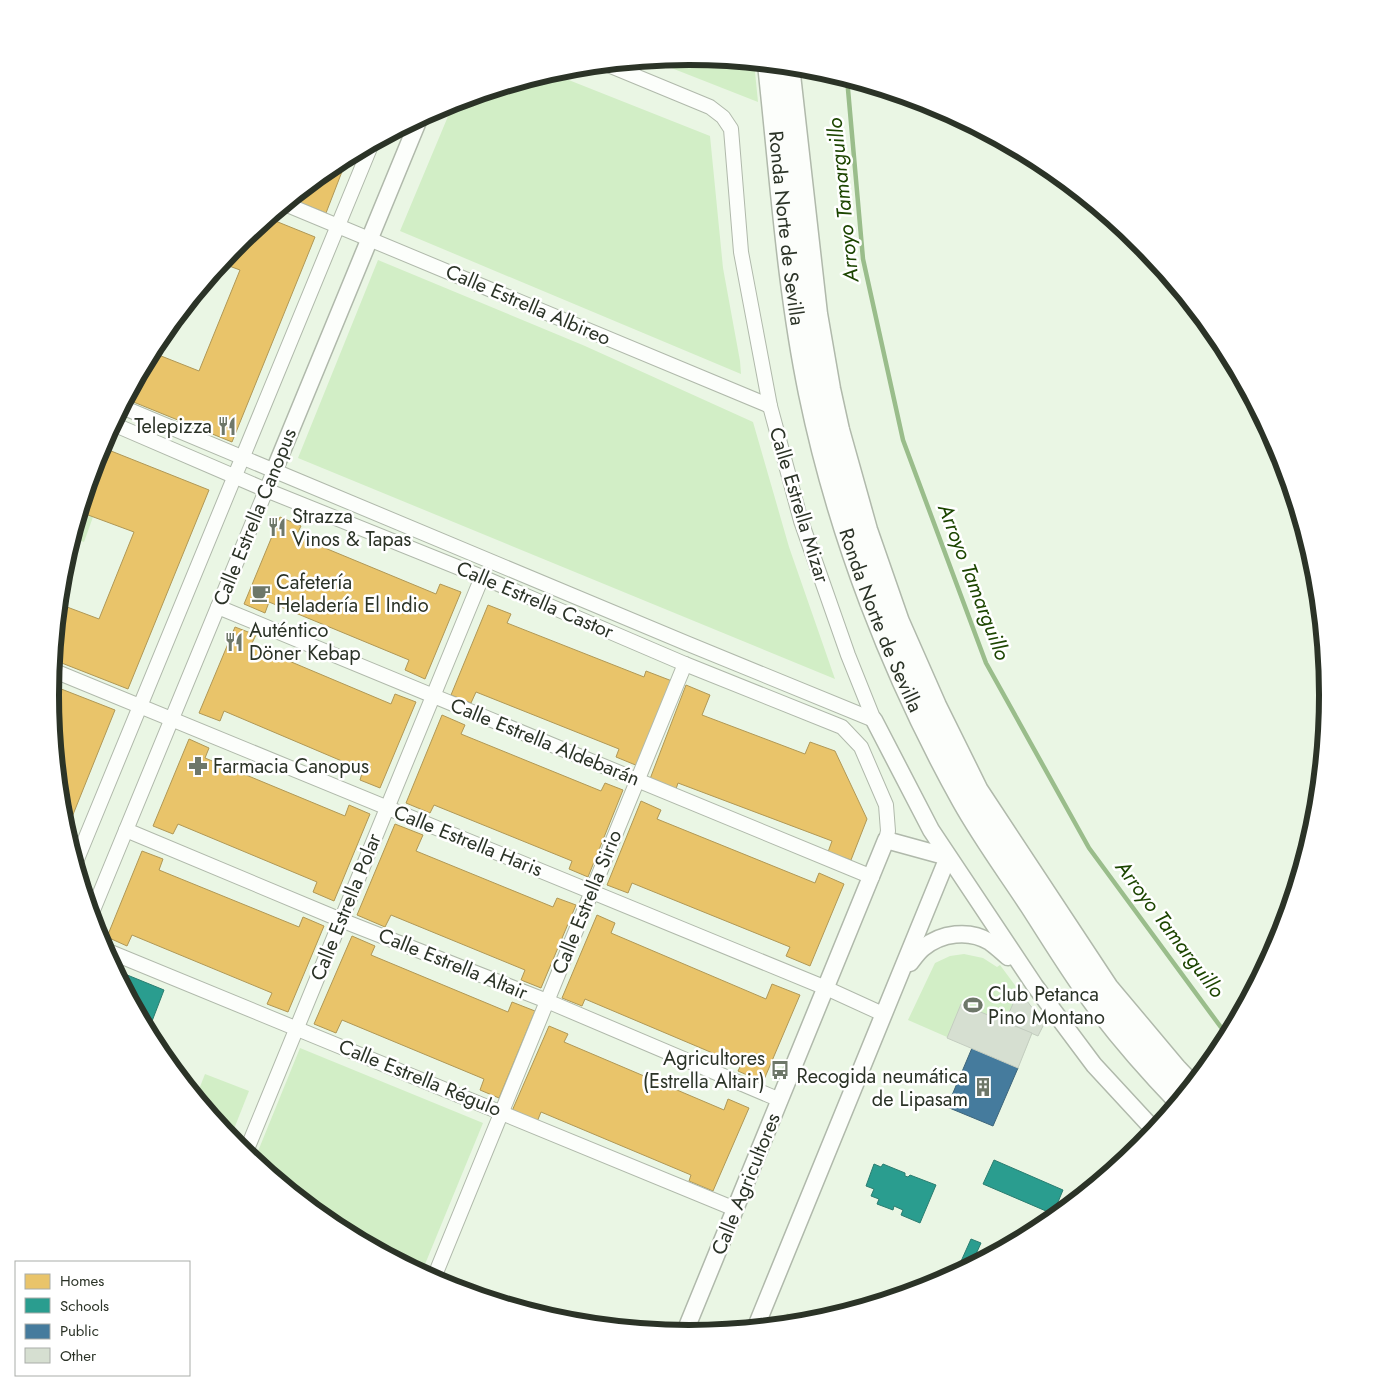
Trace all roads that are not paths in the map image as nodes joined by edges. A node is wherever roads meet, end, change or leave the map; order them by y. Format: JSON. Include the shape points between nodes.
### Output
{"nodes":[{"id":1,"x":618,"y":69,"type":"edge"},
{"id":2,"x":770,"y":70,"type":"edge"},
{"id":3,"x":789,"y":73,"type":"edge"},
{"id":4,"x":415,"y":128,"type":"edge"},
{"id":5,"x":368,"y":153,"type":"edge"},
{"id":6,"x":292,"y":207,"type":"edge"},
{"id":7,"x":338,"y":226,"type":"junction"},
{"id":8,"x":369,"y":239,"type":"junction"},
{"id":9,"x":770,"y":406,"type":"junction"},
{"id":10,"x":128,"y":409,"type":"edge"},
{"id":11,"x":120,"y":427,"type":"edge"},
{"id":12,"x":243,"y":458,"type":"junction"},
{"id":13,"x":274,"y":471,"type":"junction"},
{"id":14,"x":235,"y":476,"type":"junction"},
{"id":15,"x":266,"y":490,"type":"junction"},
{"id":16,"x":482,"y":577,"type":"junction"},
{"id":17,"x":218,"y":607,"type":"junction"},
{"id":18,"x":685,"y":664,"type":"junction"},
{"id":19,"x":60,"y":673,"type":"edge"},
{"id":20,"x":433,"y":696,"type":"junction"},
{"id":21,"x":140,"y":706,"type":"junction"},
{"id":22,"x":172,"y":719,"type":"junction"},
{"id":23,"x":874,"y":720,"type":"junction"},
{"id":24,"x":638,"y":780,"type":"junction"},
{"id":25,"x":387,"y":807,"type":"junction"},
{"id":26,"x":126,"y":830,"type":"junction"},
{"id":27,"x":886,"y":840,"type":"junction"},
{"id":28,"x":79,"y":854,"type":"edge"},
{"id":29,"x":948,"y":857,"type":"junction"},
{"id":30,"x":872,"y":877,"type":"junction"},
{"id":31,"x":592,"y":892,"type":"junction"},
{"id":32,"x":95,"y":906,"type":"edge"},
{"id":33,"x":341,"y":920,"type":"junction"},
{"id":34,"x":115,"y":954,"type":"edge"},
{"id":35,"x":900,"y":974,"type":"junction"},
{"id":36,"x":1035,"y":986,"type":"junction"},
{"id":37,"x":826,"y":988,"type":"junction"},
{"id":38,"x":547,"y":1001,"type":"junction"},
{"id":39,"x":883,"y":1014,"type":"junction"},
{"id":40,"x":297,"y":1027,"type":"junction"},
{"id":41,"x":1187,"y":1082,"type":"edge"},
{"id":42,"x":1176,"y":1097,"type":"edge"},
{"id":43,"x":780,"y":1100,"type":"junction"},
{"id":44,"x":501,"y":1112,"type":"junction"},
{"id":45,"x":1150,"y":1126,"type":"edge"},
{"id":46,"x":248,"y":1147,"type":"edge"},
{"id":47,"x":736,"y":1210,"type":"junction"},
{"id":48,"x":436,"y":1273,"type":"edge"},
{"id":49,"x":758,"y":1322,"type":"edge"},
{"id":50,"x":687,"y":1326,"type":"edge"}],
"edges":[{"from":1,"to":9,"type":"street","name":"Calle Estrella Mizar","via":[[710,107],[730,129],[741,252]]},
{"from":2,"to":42,"type":"highway","name":"Ronda Norte de Sevilla","via":[[796,305],[810,392],[847,531],[881,628],[920,716],[964,802],[1098,1005]]},
{"from":3,"to":41,"type":"highway","name":"Ronda Norte de Sevilla","via":[[816,314],[829,389],[866,530],[898,622],[977,791],[1107,988]]},
{"from":4,"to":8,"type":"street","name":"Calle Estrella Canopus"},
{"from":5,"to":7,"type":"street","name":"Calle Estrella Canopus"},
{"from":6,"to":7,"type":"street","name":"Calle Estrella Albireo"},
{"from":7,"to":8,"type":"street","name":"Calle Estrella Albireo"},
{"from":7,"to":12,"type":"street","name":"Calle Estrella Canopus"},
{"from":8,"to":9,"type":"street","name":"Calle Estrella Albireo"},
{"from":8,"to":13,"type":"street","name":"Calle Estrella Canopus"},
{"from":9,"to":23,"type":"street","name":"Calle Estrella Mizar","via":[[801,521]]},
{"from":10,"to":12,"type":"street","name":"Calle Estrella Castor"},
{"from":11,"to":14,"type":"street","name":"Calle Estrella Castor"},
{"from":12,"to":13,"type":"street","name":"Calle Estrella Castor"},
{"from":12,"to":14,"type":"street","name":"Calle Estrella Canopus"},
{"from":13,"to":15,"type":"street","name":"Calle Estrella Canopus"},
{"from":13,"to":23,"type":"street","name":"Calle Estrella Castor"},
{"from":14,"to":15,"type":"street","name":"Calle Estrella Castor"},
{"from":14,"to":21,"type":"street","name":"Calle Estrella Canopus"},
{"from":15,"to":16,"type":"street","name":"Calle Estrella Castor"},
{"from":15,"to":17,"type":"street","name":"Calle Estrella Canopus"},
{"from":16,"to":18,"type":"street","name":"Calle Estrella Castor"},
{"from":16,"to":20,"type":"street","name":"Calle Estrella Polar"},
{"from":17,"to":20,"type":"street","name":"Calle Estrella Aldebarán"},
{"from":17,"to":22,"type":"street","name":"Calle Estrella Canopus"},
{"from":18,"to":24,"type":"street","name":"Calle Estrella Sirio"},
{"from":18,"to":27,"type":"street","name":"Calle Estrella Castor","via":[[842,727],[861,746],[886,805]]},
{"from":19,"to":21,"type":"street","name":"Calle Estrella Haris"},
{"from":20,"to":24,"type":"street","name":"Calle Estrella Aldebarán"},
{"from":20,"to":25,"type":"street","name":"Calle Estrella Polar"},
{"from":21,"to":22,"type":"street","name":"Calle Estrella Haris"},
{"from":21,"to":28,"type":"street","name":"Calle Estrella Canopus"},
{"from":22,"to":25,"type":"street","name":"Calle Estrella Haris"},
{"from":22,"to":26,"type":"street","name":"Calle Estrella Canopus"},
{"from":23,"to":29,"type":"street","name":"Calle Estrella Mizar"},
{"from":24,"to":30,"type":"street","name":"Calle Estrella Aldebarán"},
{"from":24,"to":31,"type":"street","name":"Calle Estrella Sirio"},
{"from":25,"to":31,"type":"street","name":"Calle Estrella Haris"},
{"from":25,"to":33,"type":"street","name":"Calle Estrella Polar"},
{"from":26,"to":32,"type":"street","name":"Calle Estrella Canopus"},
{"from":26,"to":33,"type":"street","name":"Calle Estrella Altair"},
{"from":27,"to":29,"type":"street"},
{"from":27,"to":30,"type":"street","name":"Calle Agricultores"},
{"from":29,"to":35,"type":"street"},
{"from":29,"to":36,"type":"street","name":"Calle Estrella Mizar"},
{"from":30,"to":37,"type":"street","name":"Calle Agricultores"},
{"from":31,"to":37,"type":"street","name":"Calle Estrella Haris"},
{"from":31,"to":38,"type":"street","name":"Calle Estrella Sirio"},
{"from":33,"to":38,"type":"street","name":"Calle Estrella Altair"},
{"from":33,"to":40,"type":"street","name":"Calle Estrella Polar"},
{"from":34,"to":40,"type":"street","name":"Calle Estrella Régulo"},
{"from":35,"to":36,"type":"street","via":[[922,948],[940,938],[966,934],[991,942]]},
{"from":35,"to":39,"type":"street"},
{"from":36,"to":45,"type":"street","via":[[1094,1065]]},
{"from":37,"to":39,"type":"street","name":"Calle Estrella Haris"},
{"from":37,"to":43,"type":"street","name":"Calle Agricultores"},
{"from":38,"to":43,"type":"street","name":"Calle Estrella Altair"},
{"from":38,"to":44,"type":"street","name":"Calle Estrella Sirio"},
{"from":39,"to":49,"type":"street"},
{"from":40,"to":44,"type":"street","name":"Calle Estrella Régulo"},
{"from":40,"to":46,"type":"street","name":"Calle Estrella Polar"},
{"from":43,"to":47,"type":"street","name":"Calle Agricultores"},
{"from":44,"to":47,"type":"street","name":"Calle Estrella Régulo"},
{"from":44,"to":48,"type":"street","name":"Calle Estrella Sirio"},
{"from":47,"to":50,"type":"street","name":"Calle Agricultores"}]}
